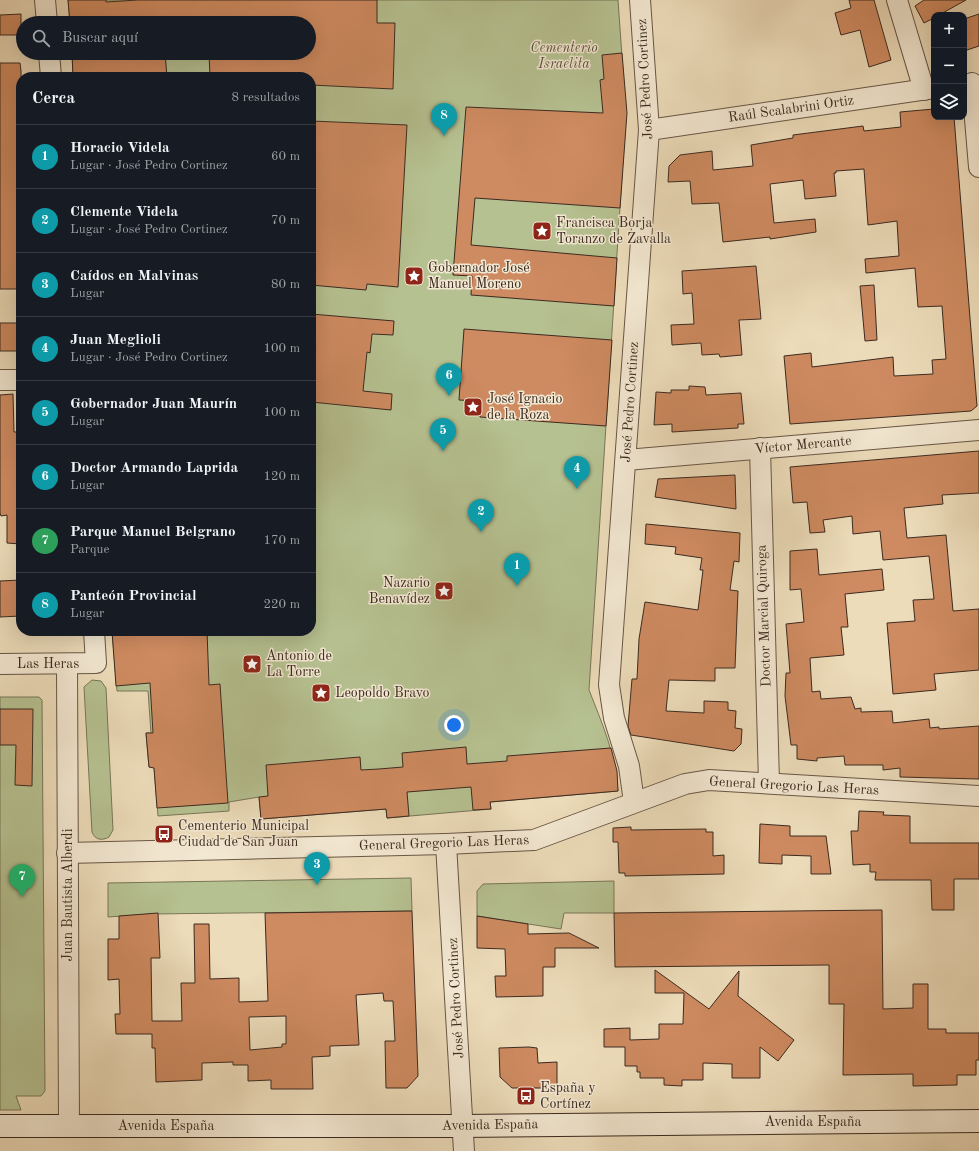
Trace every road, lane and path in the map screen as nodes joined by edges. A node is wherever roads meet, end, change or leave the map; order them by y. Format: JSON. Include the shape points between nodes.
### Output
{"nodes":[{"id":1,"x":45,"y":0,"type":"edge"},
{"id":2,"x":640,"y":0,"type":"edge"},
{"id":3,"x":897,"y":0,"type":"edge"},
{"id":4,"x":46,"y":16,"type":"edge"},
{"id":5,"x":50,"y":60,"type":"edge"},
{"id":6,"x":51,"y":72,"type":"edge"},
{"id":7,"x":972,"y":83,"type":"edge"},
{"id":8,"x":929,"y":89,"type":"edge"},
{"id":9,"x":649,"y":130,"type":"junction"},
{"id":10,"x":979,"y":168,"type":"edge"},
{"id":11,"x":0,"y":380,"type":"edge"},
{"id":12,"x":16,"y":380,"type":"edge"},
{"id":13,"x":979,"y":430,"type":"edge"},
{"id":14,"x":760,"y":448,"type":"junction"},
{"id":15,"x":626,"y":460,"type":"junction"},
{"id":16,"x":94,"y":636,"type":"edge"},
{"id":17,"x":0,"y":664,"type":"edge"},
{"id":18,"x":67,"y":664,"type":"junction"},
{"id":19,"x":769,"y":783,"type":"junction"},
{"id":20,"x":979,"y":796,"type":"edge"},
{"id":21,"x":634,"y":802,"type":"junction"},
{"id":22,"x":446,"y":844,"type":"junction"},
{"id":23,"x":67,"y":853,"type":"junction"},
{"id":24,"x":979,"y":1121,"type":"edge"},
{"id":25,"x":0,"y":1126,"type":"edge"},
{"id":26,"x":68,"y":1126,"type":"junction"},
{"id":27,"x":462,"y":1126,"type":"junction"},
{"id":28,"x":464,"y":1151,"type":"edge"}],
"edges":[{"from":1,"to":4,"type":"street"},
{"from":2,"to":9,"type":"street","name":"José Pedro Cortinez"},
{"from":3,"to":8,"type":"street"},
{"from":5,"to":6,"type":"street"},
{"from":7,"to":10,"type":"street"},
{"from":8,"to":9,"type":"street","name":"Raúl Scalabrini Ortiz"},
{"from":9,"to":15,"type":"street","name":"José Pedro Cortinez"},
{"from":11,"to":12,"type":"street"},
{"from":13,"to":14,"type":"street","name":"Víctor Mercante"},
{"from":14,"to":15,"type":"street","name":"Víctor Mercante"},
{"from":14,"to":19,"type":"street","name":"Doctor Marcial Quiroga"},
{"from":15,"to":21,"type":"street","name":"José Pedro Cortinez","via":[[610,685],[614,718],[629,766]]},
{"from":16,"to":18,"type":"street","name":"Las Heras","via":[[96,664]]},
{"from":17,"to":18,"type":"street","name":"Las Heras"},
{"from":18,"to":23,"type":"street","name":"Juan Bautista Alberdi"},
{"from":19,"to":20,"type":"street","name":"General Gregorio Las Heras"},
{"from":19,"to":21,"type":"street","name":"General Gregorio Las Heras","via":[[709,780],[685,784]]},
{"from":21,"to":22,"type":"street","name":"General Gregorio Las Heras","via":[[534,840]]},
{"from":22,"to":23,"type":"street","name":"General Gregorio Las Heras"},
{"from":22,"to":27,"type":"street","name":"José Pedro Cortinez"},
{"from":23,"to":26,"type":"street","name":"Juan Bautista Alberdi"},
{"from":24,"to":27,"type":"main road","name":"Avenida España"},
{"from":25,"to":26,"type":"main road","name":"Avenida España"},
{"from":26,"to":27,"type":"main road","name":"Avenida España"},
{"from":27,"to":28,"type":"street","name":"José Pedro Cortinez"}]}
